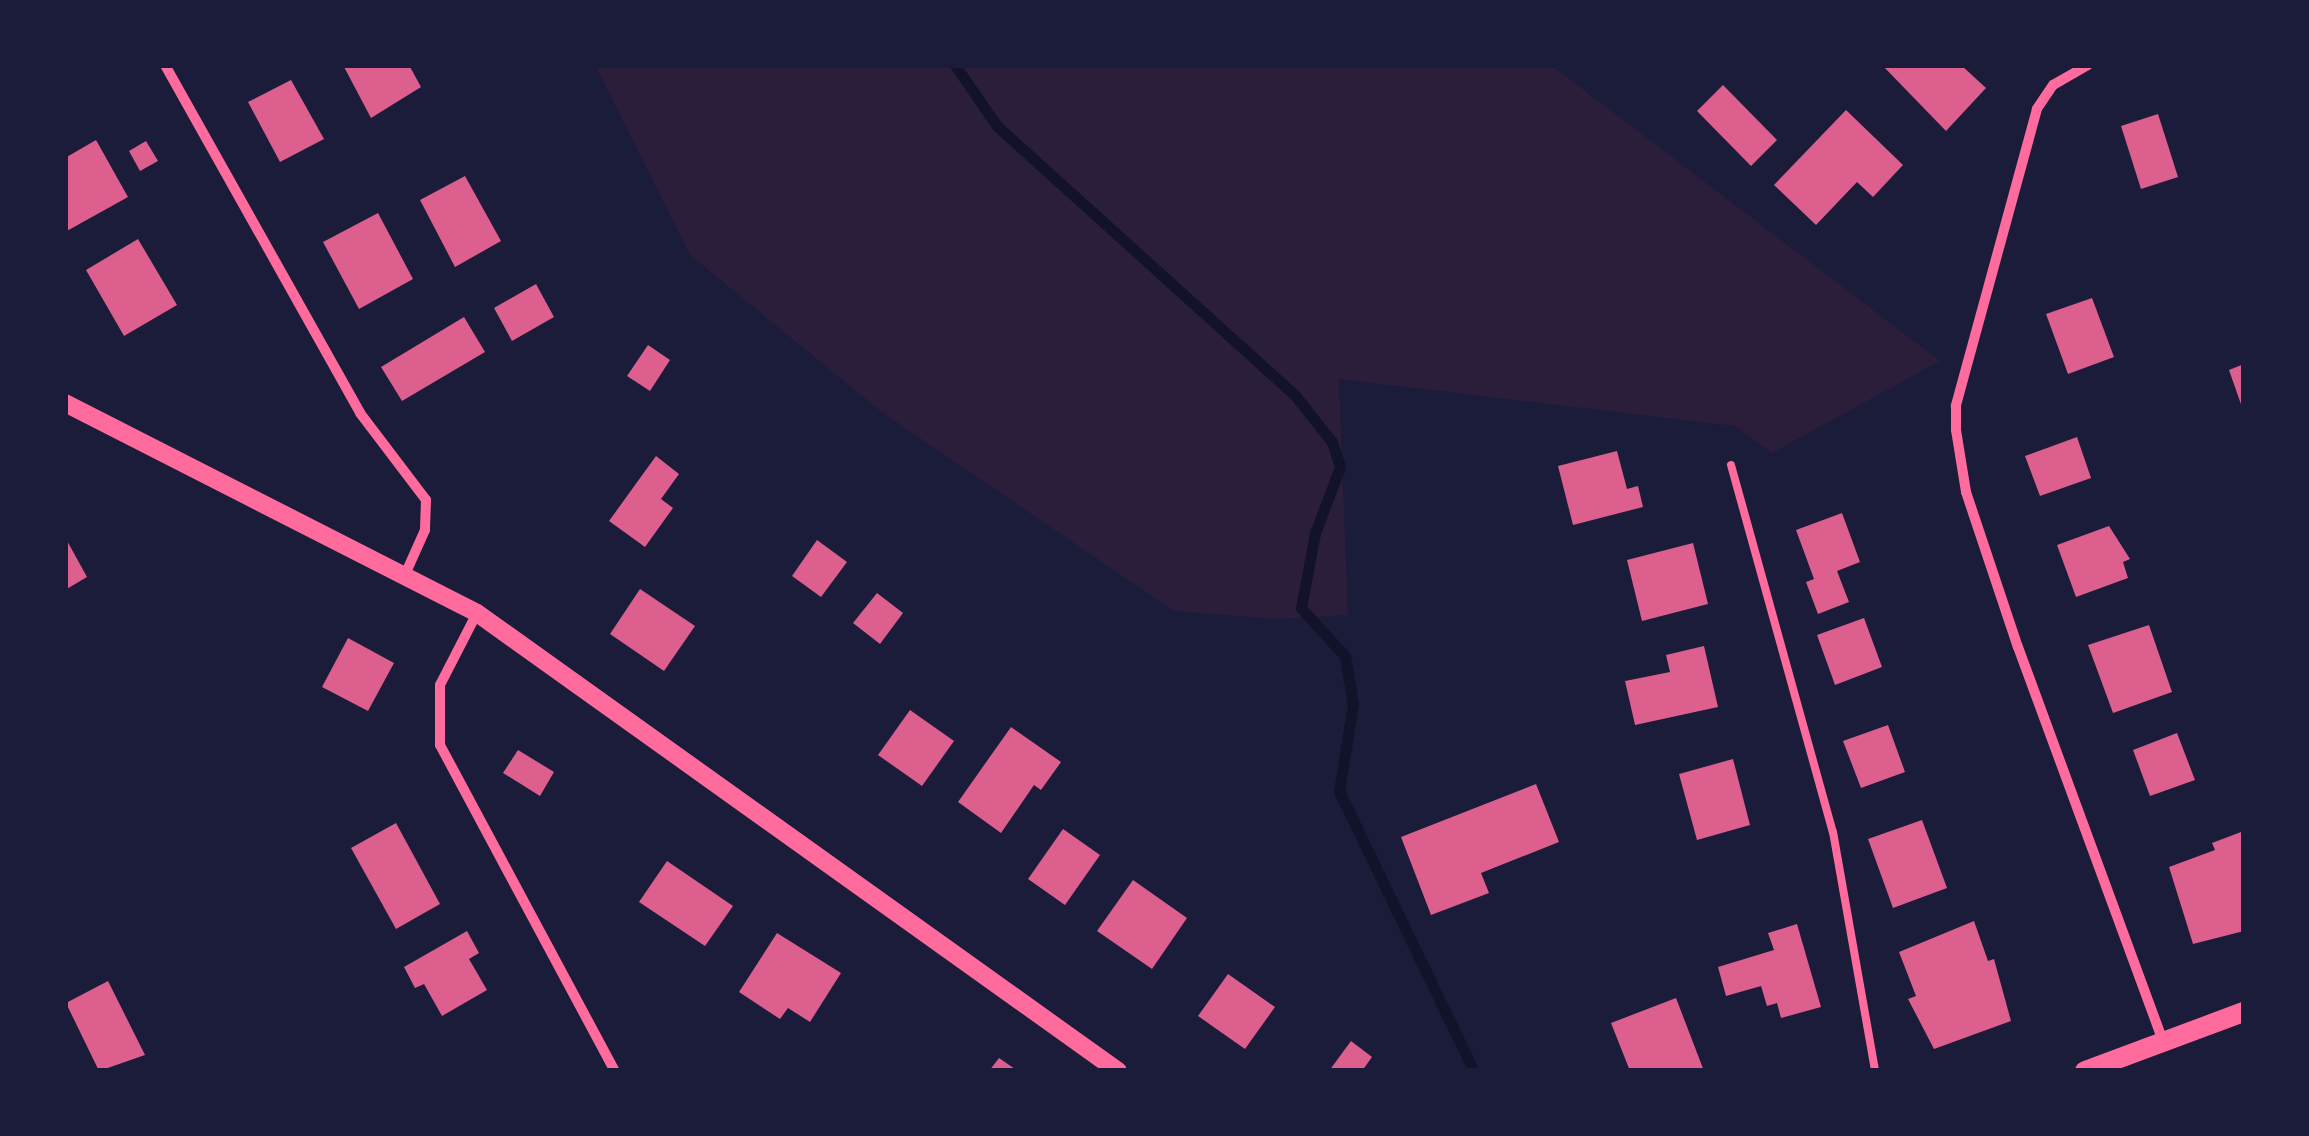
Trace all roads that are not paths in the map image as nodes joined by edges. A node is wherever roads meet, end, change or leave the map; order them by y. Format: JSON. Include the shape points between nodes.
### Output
{"nodes":[{"id":1,"x":164,"y":65,"type":"edge"},
{"id":2,"x":2088,"y":65,"type":"edge"},
{"id":3,"x":65,"y":403,"type":"edge"},
{"id":4,"x":1731,"y":465,"type":"dead end"},
{"id":5,"x":404,"y":576,"type":"junction"},
{"id":6,"x":477,"y":614,"type":"junction"},
{"id":7,"x":2244,"y":1012,"type":"edge"},
{"id":8,"x":2162,"y":1041,"type":"junction"},
{"id":9,"x":616,"y":1071,"type":"edge"},
{"id":10,"x":1118,"y":1071,"type":"edge"},
{"id":11,"x":1875,"y":1071,"type":"edge"},
{"id":12,"x":2085,"y":1071,"type":"edge"}],
"edges":[{"from":1,"to":5,"type":"street","via":[[360,412],[426,500],[425,530]]},
{"from":2,"to":8,"type":"street","via":[[2053,85],[2037,108],[1962,384],[1956,430],[1966,492],[2018,647]]},
{"from":3,"to":5,"type":"street"},
{"from":4,"to":11,"type":"lane","via":[[1833,832]]},
{"from":5,"to":6,"type":"street"},
{"from":6,"to":9,"type":"street","via":[[440,685],[440,746]]},
{"from":6,"to":10,"type":"street"},
{"from":7,"to":8,"type":"main road"},
{"from":8,"to":12,"type":"main road"}]}
